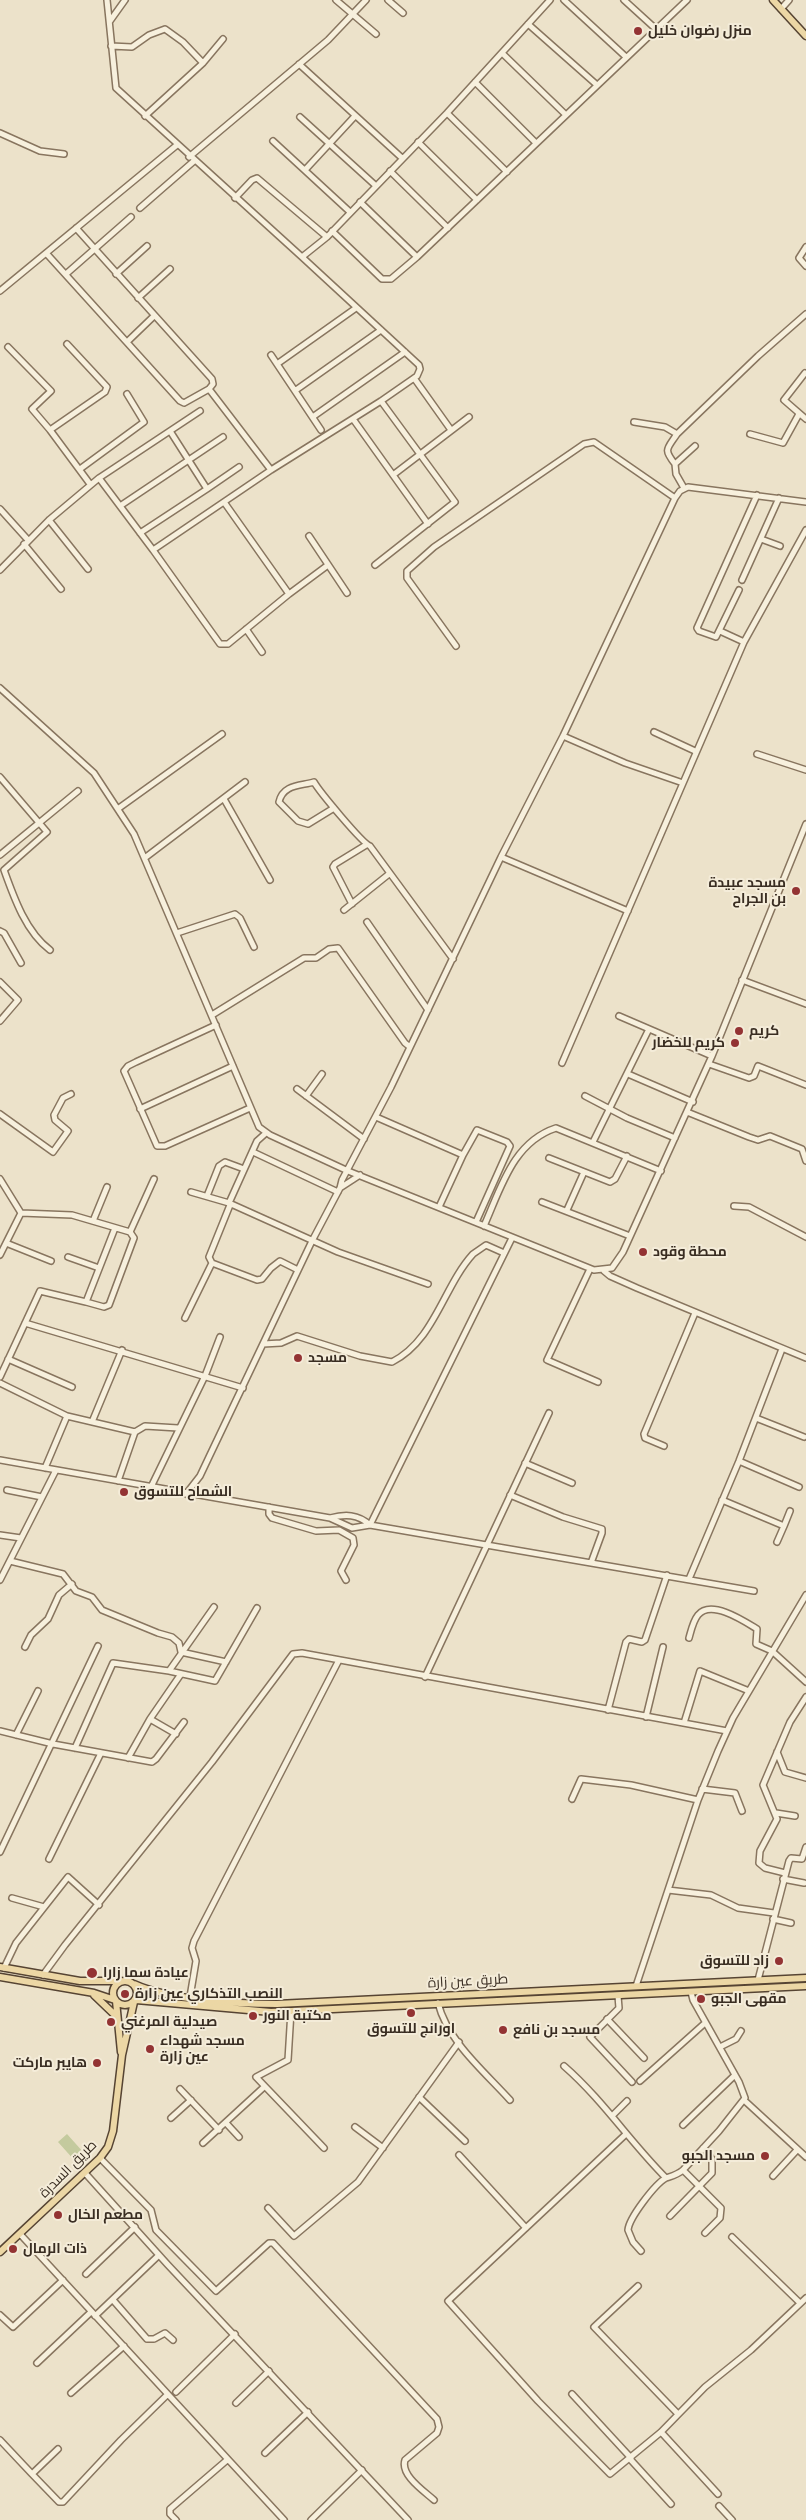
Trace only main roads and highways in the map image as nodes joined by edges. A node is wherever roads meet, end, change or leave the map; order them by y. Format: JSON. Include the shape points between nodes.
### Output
{"nodes":[{"id":1,"x":773,"y":0,"type":"edge"},
{"id":2,"x":806,"y":35,"type":"edge"},
{"id":3,"x":2,"y":1968,"type":"edge"},
{"id":4,"x":0,"y":1977,"type":"edge"},
{"id":5,"x":806,"y":1978,"type":"edge"},
{"id":6,"x":121,"y":1981,"type":"junction"},
{"id":7,"x":101,"y":1982,"type":"junction"},
{"id":8,"x":134,"y":1984,"type":"junction"},
{"id":9,"x":806,"y":1986,"type":"edge"},
{"id":10,"x":150,"y":1990,"type":"junction"},
{"id":11,"x":91,"y":1992,"type":"junction"},
{"id":12,"x":102,"y":1995,"type":"junction"},
{"id":13,"x":115,"y":2000,"type":"junction"},
{"id":14,"x":135,"y":2001,"type":"junction"},
{"id":15,"x":149,"y":2001,"type":"junction"},
{"id":16,"x":118,"y":2018,"type":"junction"},
{"id":17,"x":122,"y":2055,"type":"junction"},
{"id":18,"x":0,"y":2252,"type":"edge"}],
"edges":[{"from":1,"to":2,"type":"main road"},
{"from":3,"to":7,"type":"main road"},
{"from":4,"to":11,"type":"main road"},
{"from":5,"to":10,"type":"main road","name":"طريق عين زارة","via":[[283,2004],[241,2003]]},
{"from":6,"to":7,"type":"main road"},
{"from":6,"to":8,"type":"main road"},
{"from":6,"to":13,"type":"main road","via":[[114,1989]]},
{"from":7,"to":12,"type":"main road","via":[[104,1988]]},
{"from":8,"to":10,"type":"main road","name":"طريق عين زارة"},
{"from":8,"to":14,"type":"main road","via":[[138,1992]]},
{"from":9,"to":15,"type":"main road","name":"طريق عين زارة","via":[[291,2011],[239,2010]]},
{"from":10,"to":15,"type":"main road"},
{"from":11,"to":12,"type":"main road"},
{"from":11,"to":16,"type":"main road"},
{"from":12,"to":13,"type":"main road"},
{"from":13,"to":14,"type":"main road","via":[[123,2005]]},
{"from":13,"to":16,"type":"main road"},
{"from":14,"to":15,"type":"main road","name":"طريق عين زارة"},
{"from":14,"to":17,"type":"main road"},
{"from":16,"to":17,"type":"main road"},
{"from":17,"to":18,"type":"main road","name":"طريق السدرة","via":[[113,2131],[108,2147],[85,2173]]}]}
